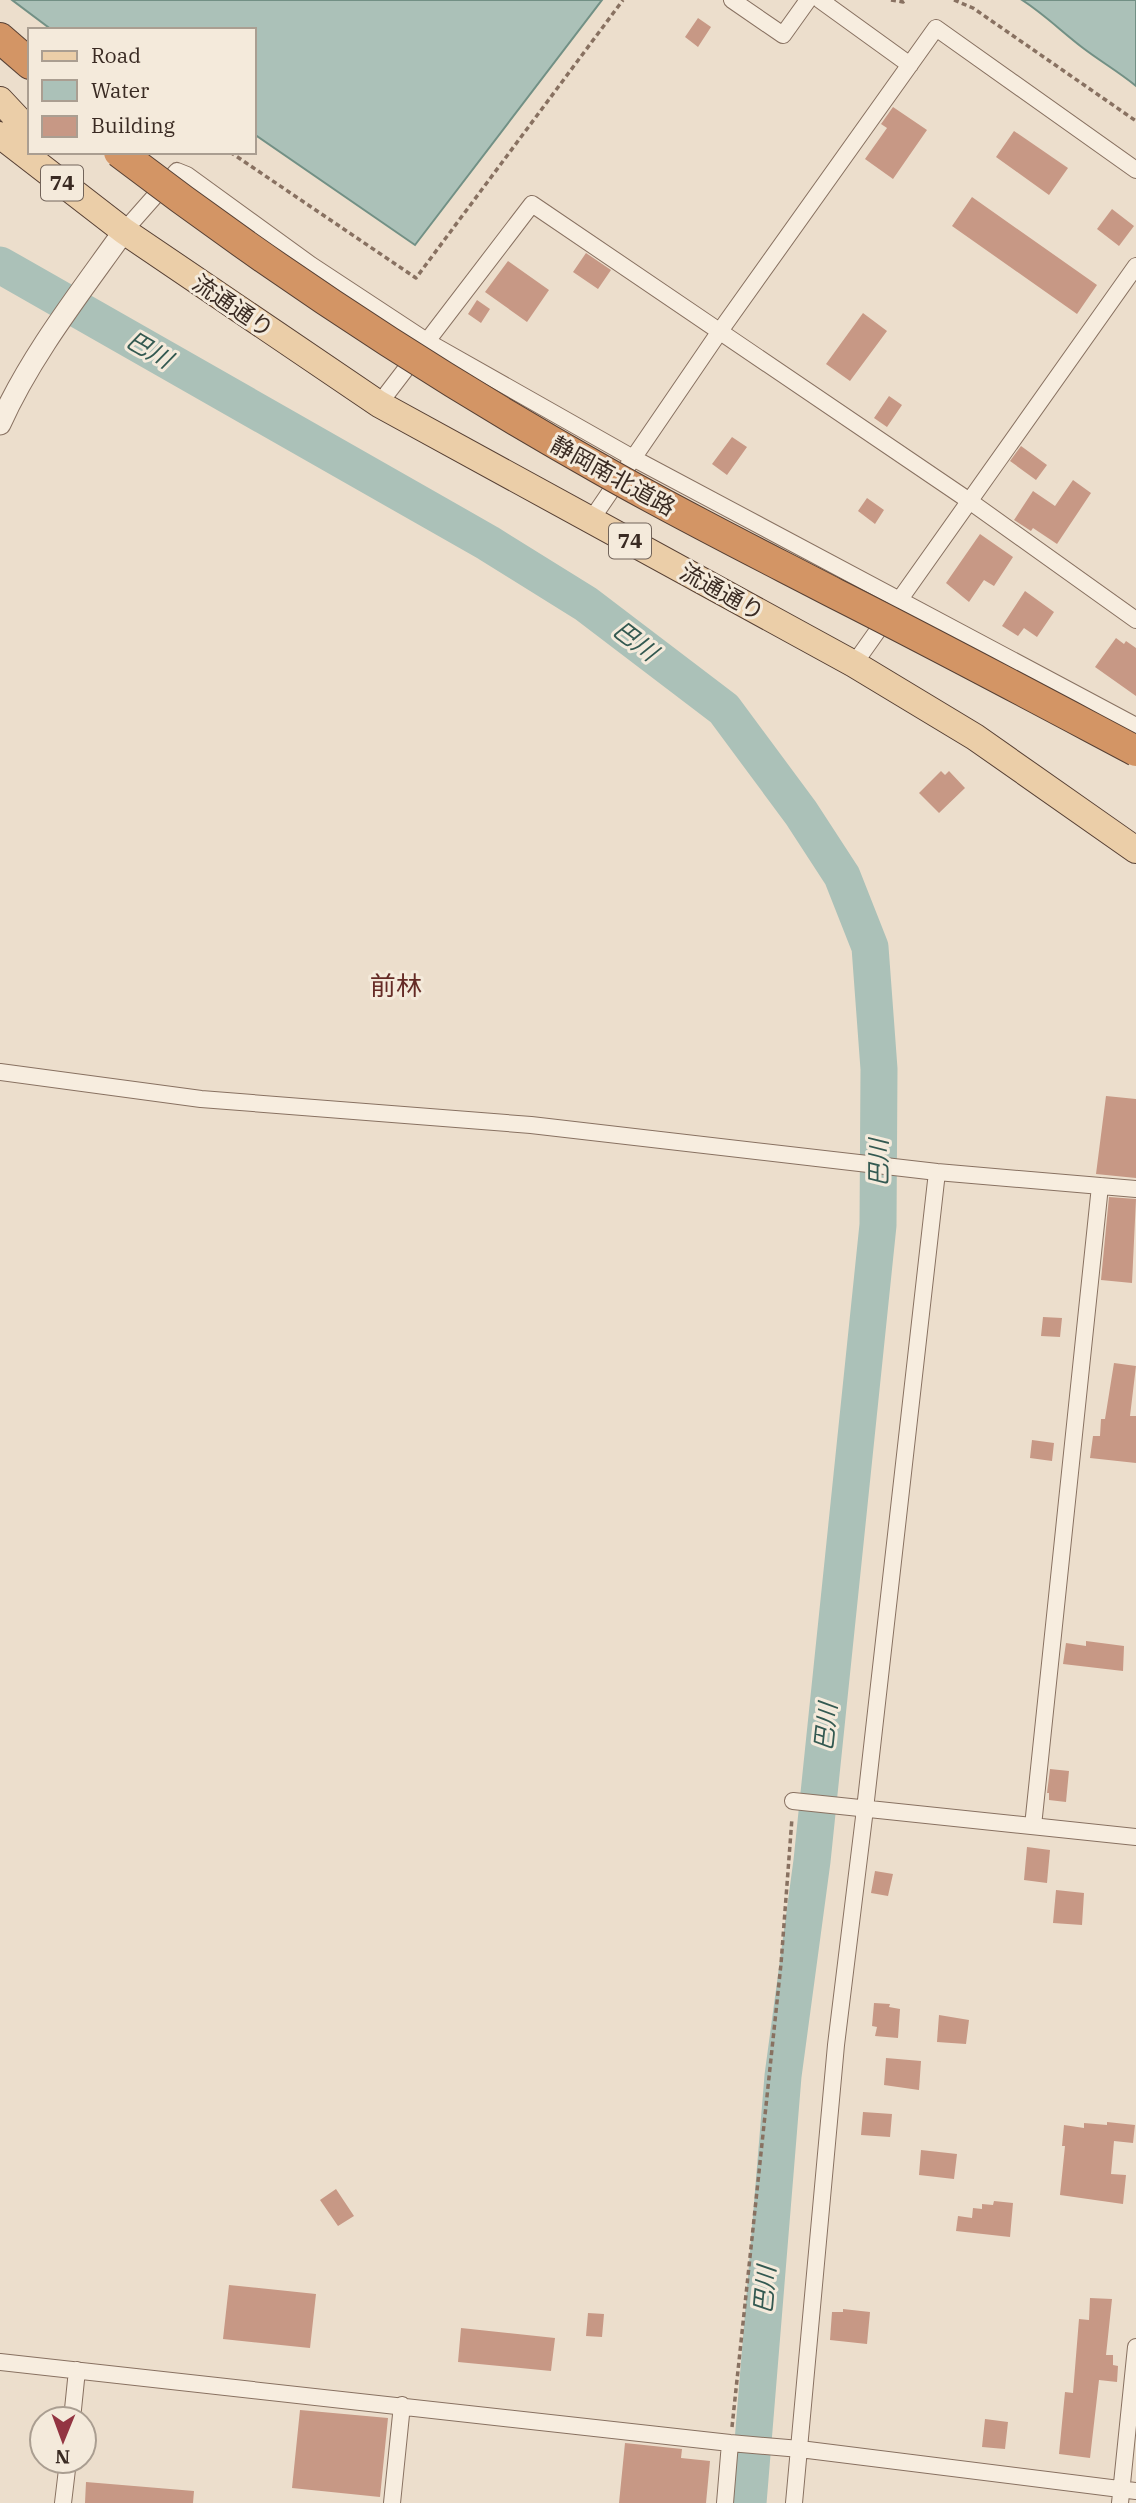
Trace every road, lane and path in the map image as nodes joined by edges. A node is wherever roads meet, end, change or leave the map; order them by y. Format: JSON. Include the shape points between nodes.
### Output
{"nodes":[{"id":1,"x":623,"y":0,"type":"edge"},
{"id":2,"x":732,"y":0,"type":"edge"},
{"id":3,"x":808,"y":0,"type":"edge"},
{"id":4,"x":820,"y":0,"type":"edge"},
{"id":5,"x":891,"y":0,"type":"edge"},
{"id":6,"x":906,"y":0,"type":"edge"},
{"id":7,"x":954,"y":0,"type":"edge"},
{"id":8,"x":0,"y":38,"type":"edge"},
{"id":9,"x":28,"y":62,"type":"edge"},
{"id":10,"x":0,"y":64,"type":"edge"},
{"id":11,"x":910,"y":65,"type":"junction"},
{"id":12,"x":28,"y":84,"type":"edge"},
{"id":13,"x":0,"y":100,"type":"edge"},
{"id":14,"x":1136,"y":121,"type":"edge"},
{"id":15,"x":28,"y":130,"type":"edge"},
{"id":16,"x":0,"y":135,"type":"edge"},
{"id":17,"x":51,"y":154,"type":"edge"},
{"id":18,"x":122,"y":154,"type":"edge"},
{"id":19,"x":142,"y":154,"type":"edge"},
{"id":20,"x":233,"y":154,"type":"edge"},
{"id":21,"x":1136,"y":170,"type":"edge"},
{"id":22,"x":124,"y":231,"type":"junction"},
{"id":23,"x":1136,"y":266,"type":"edge"},
{"id":24,"x":720,"y":331,"type":"junction"},
{"id":25,"x":428,"y":342,"type":"junction"},
{"id":26,"x":379,"y":404,"type":"junction"},
{"id":27,"x":0,"y":424,"type":"edge"},
{"id":28,"x":633,"y":458,"type":"junction"},
{"id":29,"x":968,"y":500,"type":"junction"},
{"id":30,"x":591,"y":520,"type":"junction"},
{"id":31,"x":898,"y":600,"type":"junction"},
{"id":32,"x":1136,"y":620,"type":"edge"},
{"id":33,"x":854,"y":664,"type":"junction"},
{"id":34,"x":1136,"y":726,"type":"edge"},
{"id":35,"x":1136,"y":739,"type":"edge"},
{"id":36,"x":1136,"y":751,"type":"edge"},
{"id":37,"x":1136,"y":850,"type":"edge"},
{"id":38,"x":0,"y":1072,"type":"edge"},
{"id":39,"x":937,"y":1172,"type":"junction"},
{"id":40,"x":1100,"y":1186,"type":"junction"},
{"id":41,"x":1136,"y":1189,"type":"edge"},
{"id":42,"x":793,"y":1801,"type":"joint"},
{"id":43,"x":865,"y":1809,"type":"junction"},
{"id":44,"x":1033,"y":1826,"type":"junction"},
{"id":45,"x":1136,"y":1837,"type":"edge"},
{"id":46,"x":1136,"y":2347,"type":"edge"},
{"id":47,"x":0,"y":2362,"type":"edge"},
{"id":48,"x":76,"y":2370,"type":"junction"},
{"id":49,"x":73,"y":2405,"type":"edge"},
{"id":50,"x":402,"y":2405,"type":"junction"},
{"id":51,"x":730,"y":2443,"type":"junction"},
{"id":52,"x":800,"y":2449,"type":"junction"},
{"id":53,"x":67,"y":2475,"type":"edge"},
{"id":54,"x":1126,"y":2494,"type":"edge"},
{"id":55,"x":64,"y":2503,"type":"edge"},
{"id":56,"x":393,"y":2503,"type":"edge"},
{"id":57,"x":724,"y":2503,"type":"edge"},
{"id":58,"x":794,"y":2503,"type":"edge"}],
"edges":[{"from":1,"to":20,"type":"path","via":[[416,278]]},
{"from":2,"to":3,"type":"street","via":[[783,35]]},
{"from":4,"to":11,"type":"street"},
{"from":5,"to":6,"type":"path"},
{"from":7,"to":14,"type":"path","via":[[973,8]]},
{"from":8,"to":9,"type":"highway"},
{"from":10,"to":12,"type":"highway"},
{"from":11,"to":21,"type":"street","via":[[936,28]]},
{"from":11,"to":24,"type":"street"},
{"from":13,"to":15,"type":"main road"},
{"from":16,"to":22,"type":"main road","number":"74"},
{"from":17,"to":22,"type":"main road","number":"74"},
{"from":18,"to":36,"type":"highway","name":"静岡南北道路","number":"74","bridge":true,"via":[[318,296],[519,423]]},
{"from":19,"to":35,"type":"highway","name":"静岡南北道路","via":[[325,288],[513,407],[726,525]]},
{"from":22,"to":25,"type":"street","via":[[177,171]]},
{"from":22,"to":26,"type":"main road","name":"流通通り","number":"74"},
{"from":22,"to":27,"type":"street","via":[[47,340]]},
{"from":23,"to":29,"type":"street"},
{"from":24,"to":25,"type":"street","via":[[532,204]]},
{"from":24,"to":28,"type":"street"},
{"from":24,"to":29,"type":"street"},
{"from":25,"to":26,"type":"street"},
{"from":25,"to":28,"type":"street"},
{"from":26,"to":30,"type":"main road","name":"流通通り","number":"74"},
{"from":28,"to":30,"type":"street"},
{"from":28,"to":31,"type":"street"},
{"from":29,"to":31,"type":"street"},
{"from":29,"to":32,"type":"street"},
{"from":30,"to":33,"type":"main road","name":"流通通り","number":"74"},
{"from":31,"to":33,"type":"street"},
{"from":31,"to":34,"type":"street"},
{"from":33,"to":37,"type":"main road","name":"流通通り","number":"74","via":[[975,737]]},
{"from":38,"to":39,"type":"street","via":[[201,1099],[531,1125]]},
{"from":39,"to":40,"type":"street"},
{"from":39,"to":43,"type":"street"},
{"from":40,"to":41,"type":"street"},
{"from":40,"to":44,"type":"street"},
{"from":42,"to":43,"type":"street"},
{"from":42,"to":51,"type":"path","via":[[781,1964]]},
{"from":43,"to":44,"type":"street"},
{"from":43,"to":52,"type":"street","via":[[836,2045]]},
{"from":44,"to":45,"type":"street"},
{"from":46,"to":54,"type":"street"},
{"from":47,"to":48,"type":"street"},
{"from":48,"to":49,"type":"street"},
{"from":48,"to":50,"type":"street"},
{"from":50,"to":51,"type":"street"},
{"from":50,"to":56,"type":"street"},
{"from":51,"to":52,"type":"street"},
{"from":51,"to":57,"type":"street"},
{"from":52,"to":54,"type":"street"},
{"from":52,"to":58,"type":"street"},
{"from":53,"to":55,"type":"street"}]}
